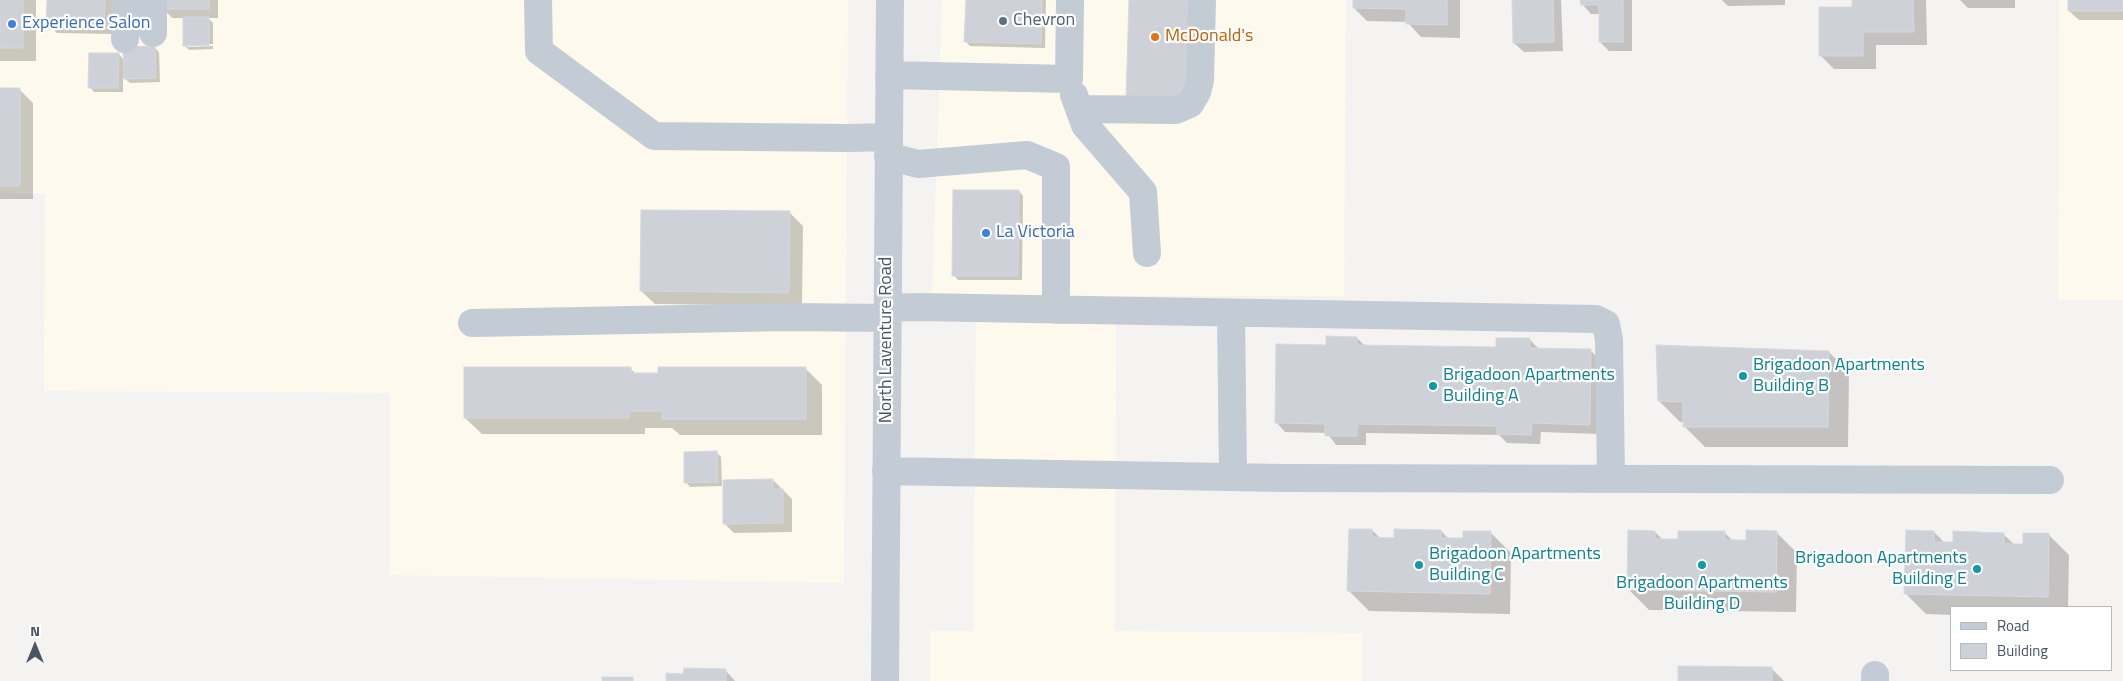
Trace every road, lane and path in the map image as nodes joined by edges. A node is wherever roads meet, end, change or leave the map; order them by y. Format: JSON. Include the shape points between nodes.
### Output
{"nodes":[{"id":1,"x":126,"y":0,"type":"edge"},
{"id":2,"x":153,"y":0,"type":"edge"},
{"id":3,"x":538,"y":0,"type":"edge"},
{"id":4,"x":890,"y":0,"type":"edge"},
{"id":5,"x":1070,"y":0,"type":"edge"},
{"id":6,"x":1202,"y":0,"type":"edge"},
{"id":7,"x":153,"y":33,"type":"dead end"},
{"id":8,"x":125,"y":39,"type":"dead end"},
{"id":9,"x":889,"y":75,"type":"junction"},
{"id":10,"x":1069,"y":79,"type":"junction"},
{"id":11,"x":1080,"y":109,"type":"junction"},
{"id":12,"x":888,"y":146,"type":"junction"},
{"id":13,"x":1147,"y":253,"type":"dead end"},
{"id":14,"x":1056,"y":310,"type":"junction"},
{"id":15,"x":887,"y":313,"type":"junction"},
{"id":16,"x":1231,"y":313,"type":"junction"},
{"id":17,"x":472,"y":323,"type":"dead end"},
{"id":18,"x":886,"y":471,"type":"junction"},
{"id":19,"x":1233,"y":477,"type":"junction"},
{"id":20,"x":1611,"y":479,"type":"junction"},
{"id":21,"x":2050,"y":480,"type":"dead end"},
{"id":22,"x":885,"y":681,"type":"edge"}],
"edges":[{"from":1,"to":8,"type":"street"},
{"from":2,"to":7,"type":"street"},
{"from":3,"to":12,"type":"street","via":[[539,51],[654,136],[847,138]]},
{"from":4,"to":9,"type":"street","name":"North Laventure Road"},
{"from":5,"to":10,"type":"street"},
{"from":6,"to":11,"type":"street","via":[[1200,80],[1190,104],[1176,110]]},
{"from":9,"to":10,"type":"street"},
{"from":9,"to":12,"type":"street","name":"North Laventure Road"},
{"from":10,"to":11,"type":"street"},
{"from":11,"to":13,"type":"street","via":[[1086,125],[1143,192]]},
{"from":12,"to":14,"type":"street","via":[[918,164],[1027,155],[1056,167]]},
{"from":12,"to":15,"type":"street","name":"North Laventure Road"},
{"from":14,"to":15,"type":"street"},
{"from":14,"to":16,"type":"street"},
{"from":15,"to":17,"type":"street"},
{"from":15,"to":18,"type":"street","name":"North Laventure Road"},
{"from":16,"to":19,"type":"street"},
{"from":16,"to":20,"type":"street","via":[[1596,320],[1606,324]]},
{"from":18,"to":19,"type":"street"},
{"from":18,"to":22,"type":"street","name":"North Laventure Road"},
{"from":19,"to":20,"type":"street"},
{"from":20,"to":21,"type":"street"}]}
